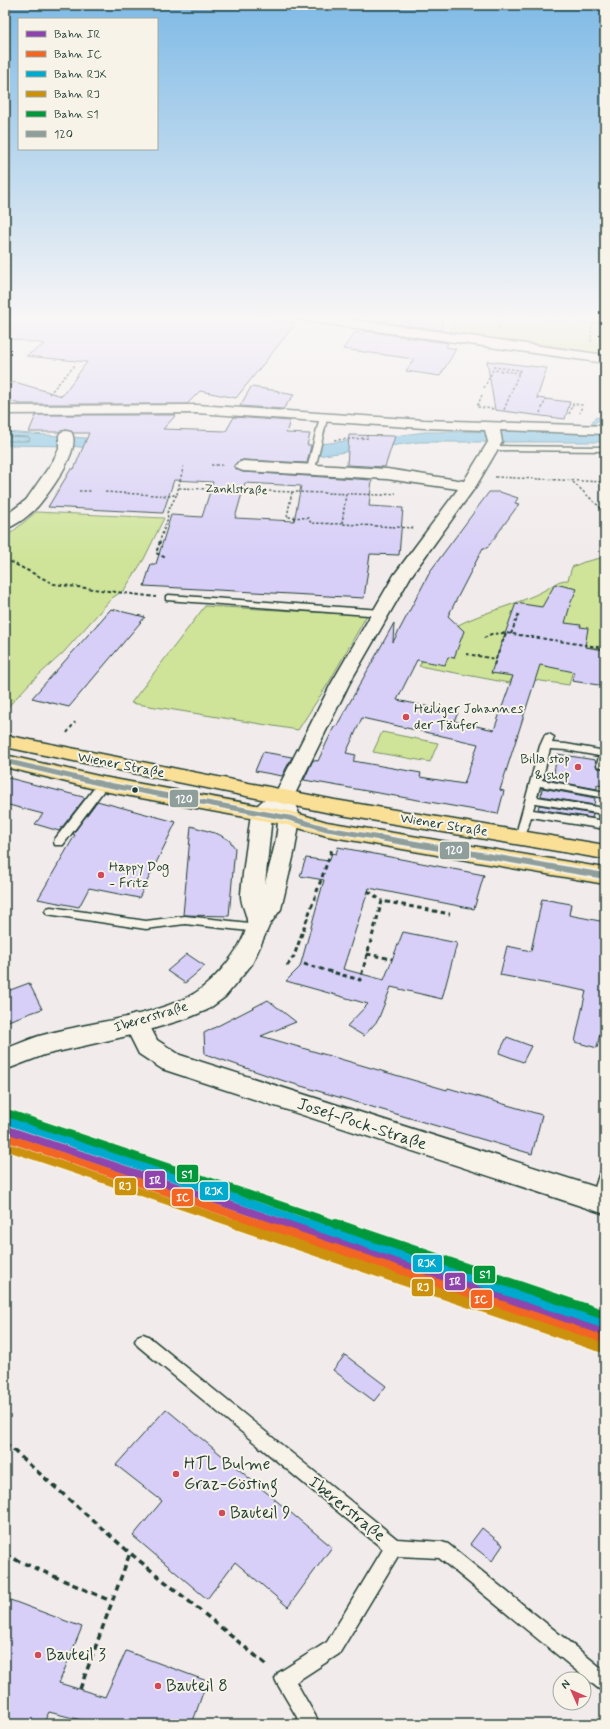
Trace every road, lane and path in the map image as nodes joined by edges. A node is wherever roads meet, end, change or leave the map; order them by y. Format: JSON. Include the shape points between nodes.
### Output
{"nodes":[{"id":1,"x":482,"y":396,"type":"dead end"},
{"id":2,"x":47,"y":397,"type":"edge"},
{"id":3,"x":509,"y":397,"type":"edge"},
{"id":4,"x":546,"y":399,"type":"dead end"},
{"id":5,"x":496,"y":409,"type":"dead end"},
{"id":6,"x":5,"y":410,"type":"edge"},
{"id":7,"x":37,"y":410,"type":"junction"},
{"id":8,"x":510,"y":411,"type":"dead end"},
{"id":9,"x":540,"y":415,"type":"dead end"},
{"id":10,"x":323,"y":419,"type":"junction"},
{"id":11,"x":605,"y":430,"type":"edge"},
{"id":12,"x":371,"y":434,"type":"dead end"},
{"id":13,"x":492,"y":436,"type":"junction"},
{"id":14,"x":66,"y":442,"type":"dead end"},
{"id":15,"x":317,"y":442,"type":"junction"},
{"id":16,"x":605,"y":449,"type":"edge"},
{"id":17,"x":312,"y":463,"type":"junction"},
{"id":18,"x":184,"y":464,"type":"dead end"},
{"id":19,"x":243,"y":466,"type":"dead end"},
{"id":20,"x":412,"y":478,"type":"junction"},
{"id":21,"x":472,"y":480,"type":"junction"},
{"id":22,"x":572,"y":482,"type":"junction"},
{"id":23,"x":605,"y":482,"type":"edge"},
{"id":24,"x":179,"y":488,"type":"junction"},
{"id":25,"x":79,"y":490,"type":"dead end"},
{"id":26,"x":91,"y":491,"type":"dead end"},
{"id":27,"x":104,"y":492,"type":"dead end"},
{"id":28,"x":292,"y":492,"type":"junction"},
{"id":29,"x":177,"y":494,"type":"junction"},
{"id":30,"x":346,"y":494,"type":"junction"},
{"id":31,"x":605,"y":512,"type":"edge"},
{"id":32,"x":8,"y":522,"type":"edge"},
{"id":33,"x":342,"y":524,"type":"junction"},
{"id":34,"x":416,"y":528,"type":"dead end"},
{"id":35,"x":166,"y":558,"type":"dead end"},
{"id":36,"x":5,"y":559,"type":"edge"},
{"id":37,"x":169,"y":598,"type":"joint"},
{"id":38,"x":184,"y":599,"type":"junction"},
{"id":39,"x":177,"y":607,"type":"dead end"},
{"id":40,"x":382,"y":613,"type":"junction"},
{"id":41,"x":519,"y":613,"type":"dead end"},
{"id":42,"x":506,"y":633,"type":"junction"},
{"id":43,"x":511,"y":634,"type":"junction"},
{"id":44,"x":484,"y":638,"type":"dead end"},
{"id":45,"x":605,"y":648,"type":"edge"},
{"id":46,"x":466,"y":654,"type":"dead end"},
{"id":47,"x":496,"y":659,"type":"junction"},
{"id":48,"x":494,"y":665,"type":"dead end"},
{"id":49,"x":75,"y":722,"type":"dead end"},
{"id":50,"x":67,"y":733,"type":"dead end"},
{"id":51,"x":5,"y":741,"type":"edge"},
{"id":52,"x":604,"y":758,"type":"edge"},
{"id":53,"x":5,"y":761,"type":"edge"},
{"id":54,"x":535,"y":782,"type":"junction"},
{"id":55,"x":103,"y":784,"type":"junction"},
{"id":56,"x":602,"y":791,"type":"edge"},
{"id":57,"x":284,"y":796,"type":"junction"},
{"id":58,"x":530,"y":799,"type":"junction"},
{"id":59,"x":262,"y":813,"type":"junction"},
{"id":60,"x":527,"y":813,"type":"junction"},
{"id":61,"x":605,"y":816,"type":"edge"},
{"id":62,"x":289,"y":818,"type":"junction"},
{"id":63,"x":605,"y":825,"type":"edge"},
{"id":64,"x":520,"y":838,"type":"junction"},
{"id":65,"x":59,"y":842,"type":"dead end"},
{"id":66,"x":331,"y":850,"type":"dead end"},
{"id":67,"x":605,"y":852,"type":"edge"},
{"id":68,"x":605,"y":876,"type":"edge"},
{"id":69,"x":368,"y":891,"type":"dead end"},
{"id":70,"x":382,"y":901,"type":"junction"},
{"id":71,"x":51,"y":911,"type":"dead end"},
{"id":72,"x":450,"y":914,"type":"dead end"},
{"id":73,"x":259,"y":925,"type":"junction"},
{"id":74,"x":367,"y":954,"type":"junction"},
{"id":75,"x":392,"y":959,"type":"dead end"},
{"id":76,"x":304,"y":964,"type":"dead end"},
{"id":77,"x":287,"y":966,"type":"dead end"},
{"id":78,"x":136,"y":1024,"type":"junction"},
{"id":79,"x":5,"y":1060,"type":"edge"},
{"id":80,"x":603,"y":1193,"type":"edge"},
{"id":81,"x":143,"y":1341,"type":"dead end"},
{"id":82,"x":5,"y":1443,"type":"edge"},
{"id":83,"x":394,"y":1547,"type":"junction"},
{"id":84,"x":130,"y":1553,"type":"junction"},
{"id":85,"x":5,"y":1555,"type":"edge"},
{"id":86,"x":111,"y":1601,"type":"junction"},
{"id":87,"x":284,"y":1679,"type":"junction"},
{"id":88,"x":605,"y":1684,"type":"edge"},
{"id":89,"x":80,"y":1689,"type":"dead end"},
{"id":90,"x":311,"y":1724,"type":"edge"}],
"edges":[{"from":1,"to":5,"type":"path","via":[[477,407]]},
{"from":2,"to":7,"type":"path"},
{"from":3,"to":8,"type":"path","via":[[503,410]]},
{"from":4,"to":9,"type":"path"},
{"from":6,"to":7,"type":"street"},
{"from":7,"to":10,"type":"street","via":[[197,409]]},
{"from":10,"to":13,"type":"street"},
{"from":10,"to":15,"type":"lane"},
{"from":11,"to":13,"type":"street"},
{"from":12,"to":15,"type":"path","via":[[370,437]]},
{"from":13,"to":16,"type":"lane"},
{"from":13,"to":21,"type":"street"},
{"from":14,"to":32,"type":"street","via":[[60,461],[32,503]]},
{"from":15,"to":17,"type":"lane"},
{"from":17,"to":19,"type":"street","name":"Zanklstraße"},
{"from":17,"to":20,"type":"street","name":"Zanklstraße"},
{"from":18,"to":24,"type":"path"},
{"from":20,"to":21,"type":"street","name":"Zanklstraße"},
{"from":20,"to":30,"type":"path","name":"Zanklstraße","via":[[404,491],[394,494]]},
{"from":21,"to":22,"type":"path"},
{"from":21,"to":40,"type":"street","via":[[407,569]]},
{"from":22,"to":23,"type":"path"},
{"from":22,"to":31,"type":"path"},
{"from":24,"to":28,"type":"path","name":"Zanklstraße"},
{"from":24,"to":29,"type":"path"},
{"from":25,"to":26,"type":"path"},
{"from":27,"to":29,"type":"path","via":[[171,496]]},
{"from":28,"to":30,"type":"path","name":"Zanklstraße"},
{"from":28,"to":33,"type":"path","via":[[287,516],[308,518],[311,523]]},
{"from":29,"to":35,"type":"path","via":[[167,512],[168,518],[156,553]]},
{"from":30,"to":33,"type":"path"},
{"from":33,"to":34,"type":"path"},
{"from":36,"to":37,"type":"path","via":[[54,584]]},
{"from":37,"to":38,"type":"lane"},
{"from":38,"to":39,"type":"lane"},
{"from":38,"to":40,"type":"lane"},
{"from":40,"to":57,"type":"street","via":[[340,684]]},
{"from":41,"to":43,"type":"path"},
{"from":42,"to":43,"type":"path"},
{"from":42,"to":44,"type":"path","via":[[491,634]]},
{"from":42,"to":47,"type":"path"},
{"from":43,"to":45,"type":"path"},
{"from":46,"to":47,"type":"path"},
{"from":47,"to":48,"type":"path"},
{"from":49,"to":50,"type":"path"},
{"from":51,"to":57,"type":"main road","name":"Wiener Straße"},
{"from":52,"to":54,"type":"lane","via":[[547,742]]},
{"from":53,"to":55,"type":"main road","name":"Wiener Straße"},
{"from":54,"to":56,"type":"lane"},
{"from":54,"to":58,"type":"lane"},
{"from":55,"to":59,"type":"main road","name":"Wiener Straße"},
{"from":55,"to":65,"type":"lane"},
{"from":57,"to":59,"type":"street"},
{"from":57,"to":62,"type":"street","name":"Ibererstraße"},
{"from":57,"to":64,"type":"main road","name":"Wiener Straße"},
{"from":58,"to":60,"type":"lane"},
{"from":58,"to":61,"type":"lane","via":[[600,810]]},
{"from":59,"to":62,"type":"main road","name":"Wiener Straße"},
{"from":59,"to":73,"type":"street","via":[[252,896]]},
{"from":60,"to":63,"type":"lane"},
{"from":60,"to":64,"type":"lane"},
{"from":62,"to":68,"type":"main road","name":"Wiener Straße","via":[[327,829]]},
{"from":62,"to":73,"type":"street","name":"Ibererstraße","via":[[270,909]]},
{"from":64,"to":67,"type":"main road","name":"Wiener Straße"},
{"from":66,"to":77,"type":"path","via":[[294,956]]},
{"from":69,"to":70,"type":"path"},
{"from":70,"to":72,"type":"path"},
{"from":70,"to":74,"type":"path"},
{"from":71,"to":73,"type":"lane","via":[[146,925],[185,920]]},
{"from":73,"to":78,"type":"street","name":"Ibererstraße","via":[[244,958],[216,990],[198,1003]]},
{"from":74,"to":75,"type":"path"},
{"from":74,"to":76,"type":"path","via":[[360,980]]},
{"from":78,"to":79,"type":"street","name":"Ibererstraße","via":[[40,1046]]},
{"from":78,"to":80,"type":"street","name":"Josef-Pock-Straße","via":[[148,1047],[171,1062]]},
{"from":81,"to":83,"type":"lane","name":"Ibererstraße"},
{"from":82,"to":84,"type":"path"},
{"from":83,"to":87,"type":"lane","name":"Ibererstraße","via":[[333,1648]]},
{"from":83,"to":88,"type":"lane","via":[[442,1550]]},
{"from":84,"to":86,"type":"path"},
{"from":84,"to":87,"type":"path"},
{"from":85,"to":86,"type":"path"},
{"from":86,"to":89,"type":"path"},
{"from":87,"to":90,"type":"lane"}]}
